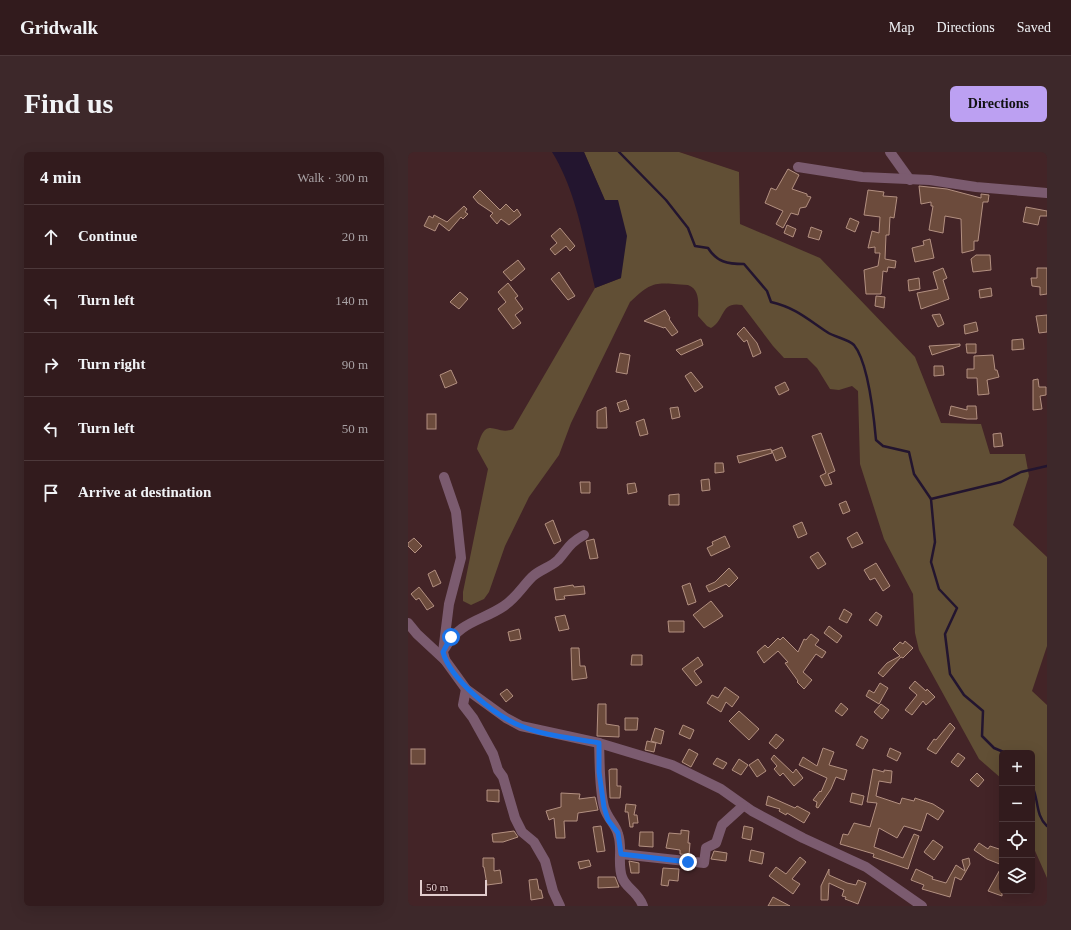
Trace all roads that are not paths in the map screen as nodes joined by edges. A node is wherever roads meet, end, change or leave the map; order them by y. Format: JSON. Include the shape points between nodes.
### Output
{"nodes":[{"id":1,"x":890,"y":152,"type":"edge"},
{"id":2,"x":798,"y":166,"type":"dead end"},
{"id":3,"x":910,"y":180,"type":"junction"},
{"id":4,"x":1047,"y":193,"type":"edge"},
{"id":5,"x":444,"y":477,"type":"dead end"},
{"id":6,"x":584,"y":535,"type":"dead end"},
{"id":7,"x":408,"y":623,"type":"edge"},
{"id":8,"x":412,"y":636,"type":"edge"},
{"id":9,"x":444,"y":656,"type":"junction"},
{"id":10,"x":466,"y":689,"type":"junction"},
{"id":11,"x":599,"y":743,"type":"junction"},
{"id":12,"x":743,"y":806,"type":"junction"},
{"id":13,"x":621,"y":854,"type":"junction"},
{"id":14,"x":560,"y":906,"type":"edge"},
{"id":15,"x":643,"y":906,"type":"edge"},
{"id":16,"x":922,"y":906,"type":"edge"}],
"edges":[{"from":1,"to":3,"type":"street"},
{"from":2,"to":3,"type":"street","via":[[862,177]]},
{"from":3,"to":4,"type":"street"},
{"from":5,"to":9,"type":"street","via":[[456,512],[461,558],[449,604]]},
{"from":6,"to":9,"type":"street","via":[[572,542],[557,560],[533,576],[516,597],[503,607],[483,616],[451,637]]},
{"from":7,"to":8,"type":"street"},
{"from":8,"to":9,"type":"street"},
{"from":9,"to":10,"type":"street"},
{"from":10,"to":11,"type":"street","via":[[521,726]]},
{"from":10,"to":14,"type":"street","via":[[463,705],[493,754],[522,832],[534,842],[545,861]]},
{"from":11,"to":12,"type":"street","via":[[672,765],[721,789]]},
{"from":11,"to":13,"type":"street","via":[[599,772],[604,807],[608,820],[618,833]]},
{"from":12,"to":13,"type":"street","via":[[722,825],[716,843],[706,848],[704,863]]},
{"from":12,"to":16,"type":"street","via":[[803,838],[866,867]]},
{"from":13,"to":15,"type":"street","via":[[619,867],[622,878],[639,896]]}]}
